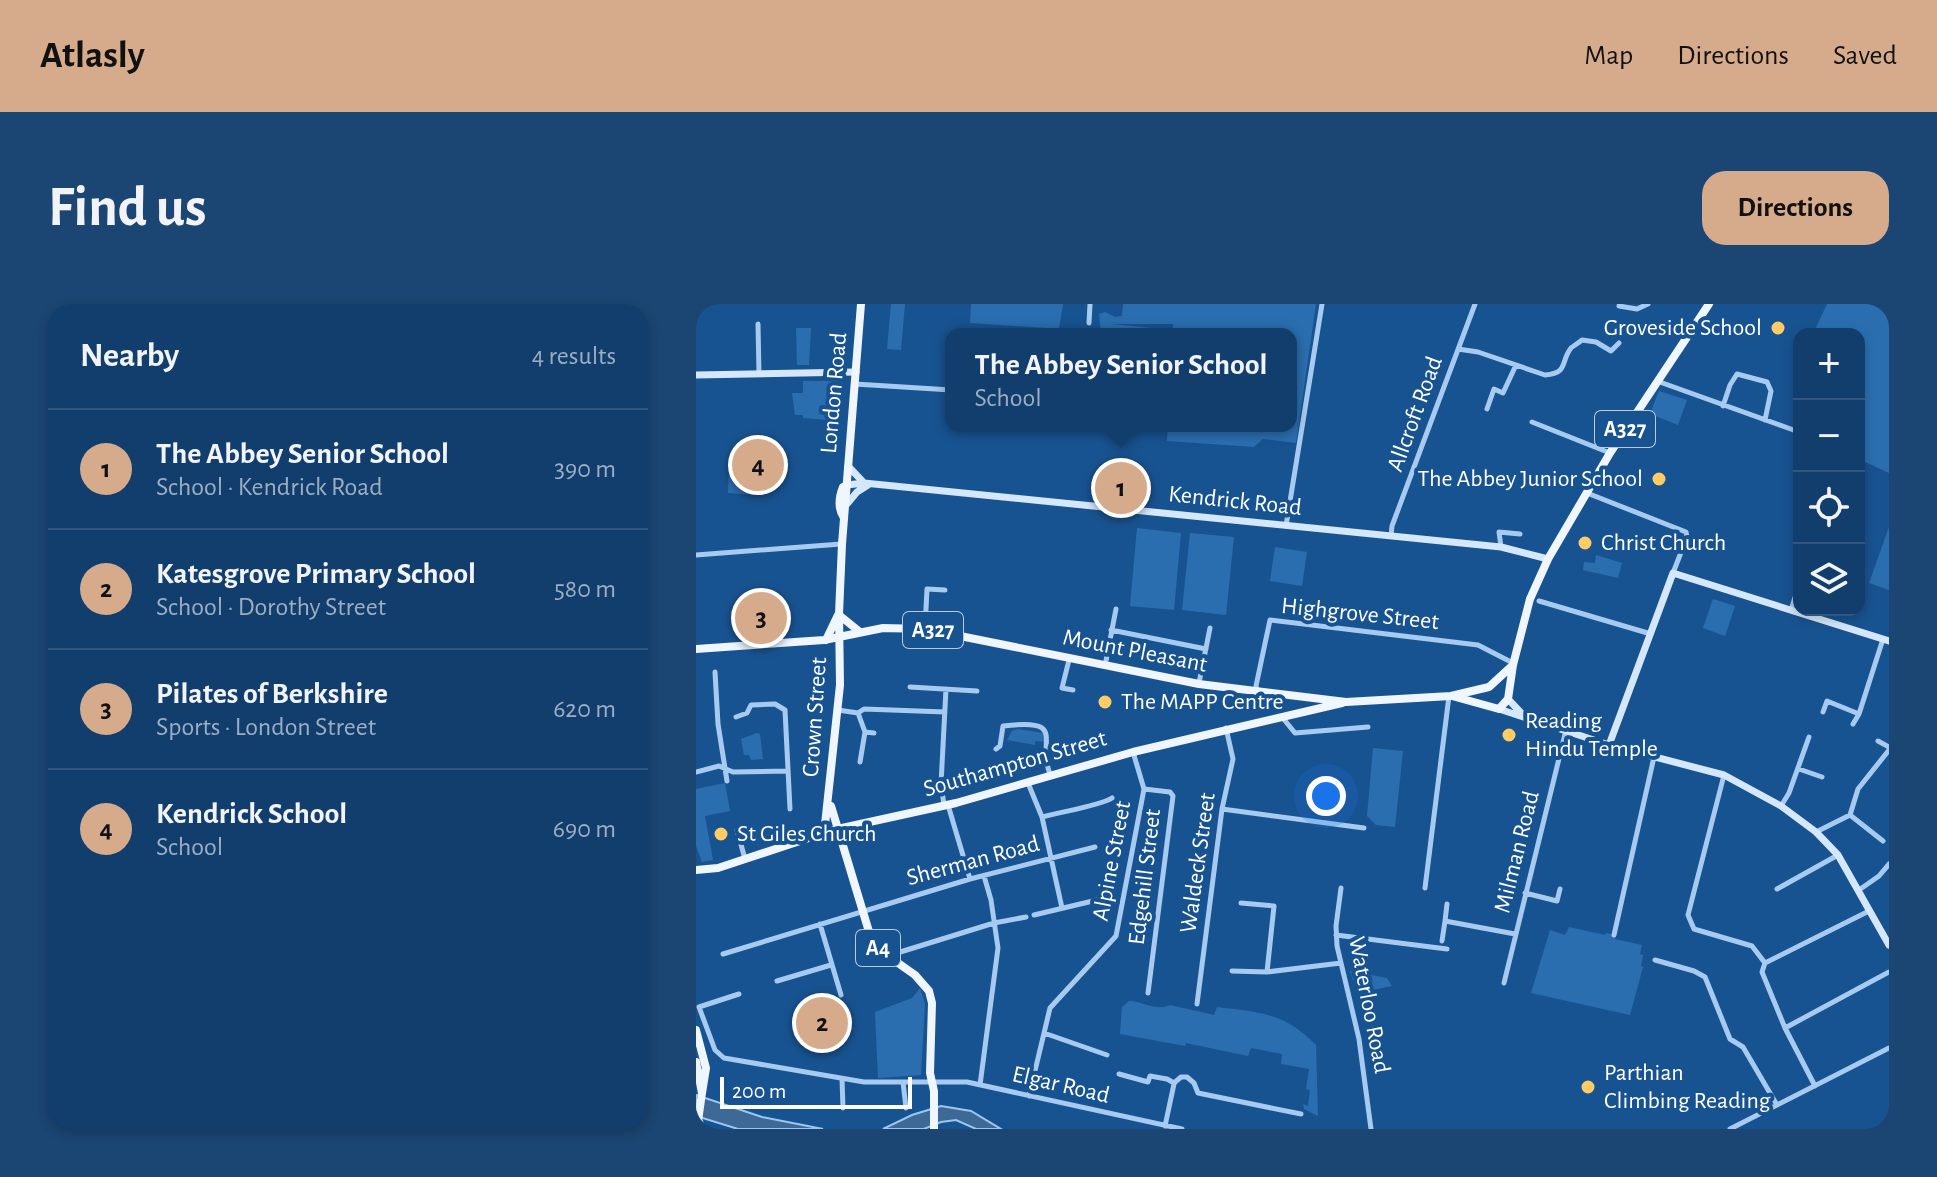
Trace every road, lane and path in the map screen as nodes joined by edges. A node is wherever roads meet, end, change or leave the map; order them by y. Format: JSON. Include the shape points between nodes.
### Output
{"nodes":[{"id":1,"x":861,"y":304,"type":"edge"},
{"id":2,"x":1090,"y":304,"type":"edge"},
{"id":3,"x":1322,"y":304,"type":"edge"},
{"id":4,"x":1475,"y":304,"type":"edge"},
{"id":5,"x":1648,"y":304,"type":"edge"},
{"id":6,"x":1709,"y":304,"type":"edge"},
{"id":7,"x":1619,"y":306,"type":"dead end"},
{"id":8,"x":1089,"y":323,"type":"dead end"},
{"id":9,"x":758,"y":324,"type":"dead end"},
{"id":10,"x":1619,"y":343,"type":"dead end"},
{"id":11,"x":1458,"y":349,"type":"junction"},
{"id":12,"x":1516,"y":365,"type":"junction"},
{"id":13,"x":856,"y":372,"type":"junction"},
{"id":14,"x":759,"y":374,"type":"junction"},
{"id":15,"x":696,"y":375,"type":"edge"},
{"id":16,"x":1657,"y":381,"type":"junction"},
{"id":17,"x":855,"y":384,"type":"junction"},
{"id":18,"x":945,"y":390,"type":"edge"},
{"id":19,"x":1723,"y":406,"type":"junction"},
{"id":20,"x":1487,"y":409,"type":"dead end"},
{"id":21,"x":1765,"y":420,"type":"junction"},
{"id":22,"x":1532,"y":422,"type":"dead end"},
{"id":23,"x":1793,"y":430,"type":"edge"},
{"id":24,"x":1610,"y":453,"type":"junction"},
{"id":25,"x":848,"y":466,"type":"junction"},
{"id":26,"x":866,"y":484,"type":"junction"},
{"id":27,"x":847,"y":485,"type":"junction"},
{"id":28,"x":1586,"y":493,"type":"junction"},
{"id":29,"x":847,"y":504,"type":"junction"},
{"id":30,"x":844,"y":518,"type":"junction"},
{"id":31,"x":1286,"y":526,"type":"junction"},
{"id":32,"x":1520,"y":534,"type":"dead end"},
{"id":33,"x":1391,"y":536,"type":"junction"},
{"id":34,"x":842,"y":544,"type":"junction"},
{"id":35,"x":1501,"y":547,"type":"junction"},
{"id":36,"x":696,"y":555,"type":"edge"},
{"id":37,"x":1548,"y":559,"type":"junction"},
{"id":38,"x":1673,"y":573,"type":"junction"},
{"id":39,"x":945,"y":590,"type":"dead end"},
{"id":40,"x":1539,"y":601,"type":"dead end"},
{"id":41,"x":1793,"y":604,"type":"edge"},
{"id":42,"x":1116,"y":609,"type":"dead end"},
{"id":43,"x":1791,"y":610,"type":"junction"},
{"id":44,"x":839,"y":614,"type":"junction"},
{"id":45,"x":1210,"y":628,"type":"dead end"},
{"id":46,"x":925,"y":629,"type":"junction"},
{"id":47,"x":1111,"y":630,"type":"junction"},
{"id":48,"x":860,"y":632,"type":"junction"},
{"id":49,"x":1651,"y":634,"type":"junction"},
{"id":50,"x":841,"y":636,"type":"junction"},
{"id":51,"x":826,"y":640,"type":"junction"},
{"id":52,"x":1886,"y":640,"type":"edge"},
{"id":53,"x":696,"y":649,"type":"edge"},
{"id":54,"x":1206,"y":649,"type":"junction"},
{"id":55,"x":1069,"y":660,"type":"junction"},
{"id":56,"x":1514,"y":664,"type":"junction"},
{"id":57,"x":1105,"y":666,"type":"junction"},
{"id":58,"x":715,"y":672,"type":"dead end"},
{"id":59,"x":1199,"y":684,"type":"junction"},
{"id":60,"x":1492,"y":686,"type":"junction"},
{"id":61,"x":910,"y":687,"type":"dead end"},
{"id":62,"x":946,"y":689,"type":"junction"},
{"id":63,"x":1073,"y":690,"type":"dead end"},
{"id":64,"x":977,"y":691,"type":"dead end"},
{"id":65,"x":1257,"y":692,"type":"junction"},
{"id":66,"x":1508,"y":695,"type":"junction"},
{"id":67,"x":1450,"y":696,"type":"junction"},
{"id":68,"x":1346,"y":702,"type":"junction"},
{"id":69,"x":1488,"y":705,"type":"junction"},
{"id":70,"x":1499,"y":709,"type":"junction"},
{"id":71,"x":838,"y":710,"type":"junction"},
{"id":72,"x":861,"y":711,"type":"junction"},
{"id":73,"x":945,"y":712,"type":"junction"},
{"id":74,"x":1298,"y":712,"type":"junction"},
{"id":75,"x":1823,"y":712,"type":"dead end"},
{"id":76,"x":1859,"y":714,"type":"junction"},
{"id":77,"x":1281,"y":716,"type":"junction"},
{"id":78,"x":1525,"y":716,"type":"junction"},
{"id":79,"x":736,"y":717,"type":"dead end"},
{"id":80,"x":1853,"y":724,"type":"dead end"},
{"id":81,"x":1289,"y":726,"type":"junction"},
{"id":82,"x":1368,"y":727,"type":"dead end"},
{"id":83,"x":1226,"y":728,"type":"junction"},
{"id":84,"x":1566,"y":729,"type":"junction"},
{"id":85,"x":865,"y":732,"type":"junction"},
{"id":86,"x":874,"y":733,"type":"dead end"},
{"id":87,"x":1809,"y":737,"type":"dead end"},
{"id":88,"x":1878,"y":741,"type":"dead end"},
{"id":89,"x":1609,"y":745,"type":"junction"},
{"id":90,"x":1889,"y":748,"type":"edge"},
{"id":91,"x":996,"y":749,"type":"dead end"},
{"id":92,"x":1133,"y":752,"type":"junction"},
{"id":93,"x":1654,"y":757,"type":"junction"},
{"id":94,"x":860,"y":762,"type":"dead end"},
{"id":95,"x":724,"y":768,"type":"junction"},
{"id":96,"x":1799,"y":769,"type":"junction"},
{"id":97,"x":788,"y":771,"type":"junction"},
{"id":98,"x":696,"y":772,"type":"edge"},
{"id":99,"x":1050,"y":774,"type":"junction"},
{"id":100,"x":1724,"y":775,"type":"junction"},
{"id":101,"x":1822,"y":777,"type":"dead end"},
{"id":102,"x":727,"y":781,"type":"dead end"},
{"id":103,"x":1028,"y":783,"type":"junction"},
{"id":104,"x":1144,"y":789,"type":"junction"},
{"id":105,"x":1112,"y":798,"type":"dead end"},
{"id":106,"x":829,"y":802,"type":"junction"},
{"id":107,"x":946,"y":805,"type":"junction"},
{"id":108,"x":1781,"y":806,"type":"junction"},
{"id":109,"x":790,"y":809,"type":"dead end"},
{"id":110,"x":1222,"y":809,"type":"junction"},
{"id":111,"x":1850,"y":815,"type":"junction"},
{"id":112,"x":1042,"y":817,"type":"junction"},
{"id":113,"x":1364,"y":828,"type":"dead end"},
{"id":114,"x":837,"y":829,"type":"junction"},
{"id":115,"x":737,"y":830,"type":"dead end"},
{"id":116,"x":1816,"y":832,"type":"junction"},
{"id":117,"x":824,"y":834,"type":"junction"},
{"id":118,"x":1883,"y":841,"type":"dead end"},
{"id":119,"x":1095,"y":847,"type":"dead end"},
{"id":120,"x":844,"y":854,"type":"junction"},
{"id":121,"x":1838,"y":855,"type":"junction"},
{"id":122,"x":1051,"y":858,"type":"junction"},
{"id":123,"x":745,"y":860,"type":"junction"},
{"id":124,"x":1889,"y":864,"type":"edge"},
{"id":125,"x":696,"y":869,"type":"edge"},
{"id":126,"x":1886,"y":872,"type":"edge"},
{"id":127,"x":984,"y":876,"type":"junction"},
{"id":128,"x":970,"y":879,"type":"junction"},
{"id":129,"x":1341,"y":888,"type":"dead end"},
{"id":130,"x":1425,"y":888,"type":"dead end"},
{"id":131,"x":1560,"y":889,"type":"dead end"},
{"id":132,"x":1777,"y":889,"type":"dead end"},
{"id":133,"x":1859,"y":890,"type":"junction"},
{"id":134,"x":1525,"y":893,"type":"junction"},
{"id":135,"x":1097,"y":900,"type":"dead end"},
{"id":136,"x":1241,"y":903,"type":"dead end"},
{"id":137,"x":1447,"y":904,"type":"dead end"},
{"id":138,"x":1062,"y":908,"type":"junction"},
{"id":139,"x":862,"y":911,"type":"junction"},
{"id":140,"x":1869,"y":911,"type":"junction"},
{"id":141,"x":1034,"y":915,"type":"dead end"},
{"id":142,"x":1026,"y":917,"type":"dead end"},
{"id":143,"x":1445,"y":921,"type":"junction"},
{"id":144,"x":994,"y":923,"type":"junction"},
{"id":145,"x":820,"y":924,"type":"junction"},
{"id":146,"x":1515,"y":934,"type":"junction"},
{"id":147,"x":1336,"y":935,"type":"junction"},
{"id":148,"x":1614,"y":935,"type":"dead end"},
{"id":149,"x":1442,"y":941,"type":"dead end"},
{"id":150,"x":1889,"y":945,"type":"edge"},
{"id":151,"x":1447,"y":949,"type":"dead end"},
{"id":152,"x":723,"y":954,"type":"dead end"},
{"id":153,"x":892,"y":959,"type":"junction"},
{"id":154,"x":1655,"y":960,"type":"dead end"},
{"id":155,"x":1341,"y":963,"type":"junction"},
{"id":156,"x":1765,"y":963,"type":"junction"},
{"id":157,"x":831,"y":965,"type":"junction"},
{"id":158,"x":1232,"y":971,"type":"dead end"},
{"id":159,"x":1267,"y":972,"type":"junction"},
{"id":160,"x":1889,"y":972,"type":"edge"},
{"id":161,"x":777,"y":981,"type":"dead end"},
{"id":162,"x":1504,"y":983,"type":"dead end"},
{"id":163,"x":1148,"y":993,"type":"dead end"},
{"id":164,"x":739,"y":994,"type":"dead end"},
{"id":165,"x":841,"y":995,"type":"dead end"},
{"id":166,"x":1197,"y":1004,"type":"dead end"},
{"id":167,"x":1785,"y":1028,"type":"junction"},
{"id":168,"x":696,"y":1030,"type":"edge"},
{"id":169,"x":1044,"y":1033,"type":"junction"},
{"id":170,"x":1889,"y":1048,"type":"edge"},
{"id":171,"x":1107,"y":1055,"type":"dead end"},
{"id":172,"x":696,"y":1062,"type":"edge"},
{"id":173,"x":1119,"y":1074,"type":"dead end"},
{"id":174,"x":842,"y":1079,"type":"junction"},
{"id":175,"x":903,"y":1082,"type":"junction"},
{"id":176,"x":931,"y":1082,"type":"junction"},
{"id":177,"x":1174,"y":1083,"type":"junction"},
{"id":178,"x":980,"y":1085,"type":"junction"},
{"id":179,"x":1815,"y":1086,"type":"junction"},
{"id":180,"x":702,"y":1093,"type":"junction"},
{"id":181,"x":1029,"y":1096,"type":"junction"},
{"id":182,"x":1777,"y":1105,"type":"junction"},
{"id":183,"x":843,"y":1108,"type":"dead end"},
{"id":184,"x":906,"y":1108,"type":"dead end"},
{"id":185,"x":1301,"y":1114,"type":"dead end"},
{"id":186,"x":1165,"y":1126,"type":"junction"},
{"id":187,"x":699,"y":1127,"type":"edge"},
{"id":188,"x":934,"y":1128,"type":"edge"},
{"id":189,"x":1182,"y":1129,"type":"edge"},
{"id":190,"x":1371,"y":1129,"type":"edge"},
{"id":191,"x":1730,"y":1129,"type":"edge"}],
"edges":[{"from":1,"to":13,"type":"main road","name":"London Road","number":"A4"},
{"from":2,"to":8,"type":"street"},
{"from":3,"to":31,"type":"street"},
{"from":4,"to":11,"type":"street","name":"Allcroft Road"},
{"from":5,"to":7,"type":"street","via":[[1637,309]]},
{"from":6,"to":16,"type":"main road","number":"A327"},
{"from":9,"to":14,"type":"street"},
{"from":10,"to":12,"type":"street","via":[[1611,351],[1582,340],[1571,347],[1555,374]]},
{"from":11,"to":12,"type":"street"},
{"from":11,"to":33,"type":"street","name":"Allcroft Road"},
{"from":12,"to":20,"type":"street","via":[[1503,393],[1494,389]]},
{"from":13,"to":14,"type":"street"},
{"from":13,"to":17,"type":"main road","name":"London Road","number":"A4"},
{"from":14,"to":15,"type":"street"},
{"from":16,"to":19,"type":"street"},
{"from":16,"to":24,"type":"main road","number":"A327"},
{"from":17,"to":18,"type":"street"},
{"from":17,"to":25,"type":"main road","name":"London Road","number":"A4"},
{"from":19,"to":21,"type":"street"},
{"from":19,"to":21,"type":"street","via":[[1737,374],[1767,382],[1771,391]]},
{"from":21,"to":23,"type":"street"},
{"from":22,"to":24,"type":"street"},
{"from":24,"to":28,"type":"main road","number":"A327"},
{"from":25,"to":26,"type":"street"},
{"from":25,"to":27,"type":"main road","name":"London Road","number":"A4"},
{"from":26,"to":27,"type":"street","name":"Kendrick Road"},
{"from":26,"to":29,"type":"street"},
{"from":26,"to":31,"type":"street","name":"Kendrick Road"},
{"from":27,"to":29,"type":"main road","name":"London Road","number":"A4"},
{"from":27,"to":30,"type":"main road","name":"London Road","number":"A4","via":[[841,494]]},
{"from":28,"to":37,"type":"main road","number":"A327"},
{"from":28,"to":38,"type":"street","via":[[1686,532]]},
{"from":29,"to":30,"type":"main road","name":"London Road","number":"A4"},
{"from":30,"to":34,"type":"main road","name":"London Road","number":"A4"},
{"from":31,"to":33,"type":"street","name":"Kendrick Road"},
{"from":32,"to":35,"type":"street","via":[[1499,532]]},
{"from":33,"to":35,"type":"street","name":"Kendrick Road"},
{"from":34,"to":36,"type":"street"},
{"from":34,"to":44,"type":"main road","name":"London Road","number":"A4"},
{"from":35,"to":37,"type":"street","name":"Kendrick Road"},
{"from":37,"to":56,"type":"main road","number":"A327","via":[[1530,599]]},
{"from":38,"to":43,"type":"street"},
{"from":38,"to":49,"type":"street"},
{"from":39,"to":46,"type":"street","via":[[927,589]]},
{"from":40,"to":49,"type":"street"},
{"from":41,"to":43,"type":"street"},
{"from":42,"to":47,"type":"street"},
{"from":43,"to":52,"type":"street"},
{"from":44,"to":48,"type":"main road"},
{"from":44,"to":50,"type":"main road","name":"London Road","number":"A4"},
{"from":44,"to":51,"type":"main road","name":"London Road","number":"A4"},
{"from":45,"to":54,"type":"street"},
{"from":46,"to":48,"type":"main road","number":"A327"},
{"from":46,"to":55,"type":"main road","name":"Mount Pleasant","number":"A327"},
{"from":47,"to":54,"type":"street"},
{"from":47,"to":57,"type":"street"},
{"from":48,"to":50,"type":"main road","number":"A327"},
{"from":49,"to":89,"type":"street"},
{"from":50,"to":51,"type":"main road","number":"A327"},
{"from":50,"to":71,"type":"main road","name":"Crown Street","number":"A4"},
{"from":51,"to":53,"type":"main road","number":"A327"},
{"from":52,"to":76,"type":"street"},
{"from":54,"to":59,"type":"street"},
{"from":55,"to":57,"type":"main road","name":"Mount Pleasant","number":"A327"},
{"from":55,"to":63,"type":"street","via":[[1062,688]]},
{"from":56,"to":60,"type":"main road","number":"A327"},
{"from":56,"to":65,"type":"street","name":"Highgrove Street","via":[[1478,645],[1270,620]]},
{"from":56,"to":66,"type":"main road","number":"A327"},
{"from":57,"to":59,"type":"main road","name":"Mount Pleasant","number":"A327"},
{"from":58,"to":95,"type":"street"},
{"from":59,"to":65,"type":"main road","name":"Mount Pleasant","number":"A327"},
{"from":60,"to":66,"type":"main road","via":[[1501,685]]},
{"from":60,"to":67,"type":"main road","number":"A327"},
{"from":60,"to":69,"type":"main road","via":[[1485,697]]},
{"from":61,"to":62,"type":"street"},
{"from":62,"to":64,"type":"street"},
{"from":62,"to":73,"type":"street"},
{"from":65,"to":68,"type":"main road","number":"A327"},
{"from":66,"to":70,"type":"main road"},
{"from":66,"to":78,"type":"street"},
{"from":67,"to":68,"type":"main road","number":"A327"},
{"from":67,"to":69,"type":"main road","number":"A327"},
{"from":67,"to":130,"type":"street"},
{"from":68,"to":74,"type":"main road","name":"Southampton Street","number":"A327"},
{"from":69,"to":70,"type":"main road"},
{"from":70,"to":78,"type":"street"},
{"from":71,"to":72,"type":"street"},
{"from":71,"to":106,"type":"main road","name":"Crown Street","number":"A4"},
{"from":72,"to":73,"type":"street"},
{"from":72,"to":85,"type":"street"},
{"from":73,"to":107,"type":"street","via":[[941,784]]},
{"from":74,"to":77,"type":"main road","name":"Southampton Street","number":"A327"},
{"from":74,"to":81,"type":"street"},
{"from":75,"to":76,"type":"street","via":[[1827,701]]},
{"from":76,"to":80,"type":"street"},
{"from":77,"to":81,"type":"street"},
{"from":77,"to":83,"type":"main road","name":"Southampton Street","number":"A327"},
{"from":78,"to":84,"type":"street"},
{"from":79,"to":97,"type":"street","via":[[751,705],[775,704],[785,710]]},
{"from":81,"to":82,"type":"street","via":[[1295,733]]},
{"from":83,"to":92,"type":"main road","name":"Southampton Street","number":"A327"},
{"from":83,"to":110,"type":"street","name":"Waldeck Street","via":[[1233,759]]},
{"from":84,"to":89,"type":"street"},
{"from":84,"to":134,"type":"street","name":"Milman Road"},
{"from":85,"to":86,"type":"street"},
{"from":85,"to":94,"type":"street"},
{"from":87,"to":96,"type":"street"},
{"from":88,"to":90,"type":"street"},
{"from":89,"to":93,"type":"street"},
{"from":90,"to":111,"type":"street","via":[[1858,789]]},
{"from":91,"to":99,"type":"street","via":[[1003,726],[1036,726],[1048,738]]},
{"from":92,"to":99,"type":"main road","name":"Southampton Street","number":"A327"},
{"from":92,"to":104,"type":"street","name":"Alpine Street"},
{"from":93,"to":100,"type":"street"},
{"from":93,"to":148,"type":"street"},
{"from":95,"to":97,"type":"street"},
{"from":95,"to":98,"type":"street"},
{"from":95,"to":102,"type":"street"},
{"from":96,"to":101,"type":"street"},
{"from":96,"to":108,"type":"street"},
{"from":97,"to":109,"type":"street"},
{"from":99,"to":103,"type":"main road","name":"Southampton Street","number":"A327"},
{"from":100,"to":108,"type":"street"},
{"from":100,"to":156,"type":"street","via":[[1688,915],[1694,929],[1752,946]]},
{"from":103,"to":107,"type":"main road","name":"Southampton Street","number":"A327"},
{"from":103,"to":112,"type":"street"},
{"from":104,"to":163,"type":"street","name":"Edgehill Street","via":[[1173,796]]},
{"from":104,"to":169,"type":"street","name":"Alpine Street","via":[[1116,936],[1050,1008]]},
{"from":105,"to":112,"type":"street"},
{"from":106,"to":114,"type":"main road","name":"Crown Street","number":"A4"},
{"from":106,"to":117,"type":"main road","name":"Crown Street"},
{"from":107,"to":114,"type":"main road","name":"Southampton Street","number":"A327"},
{"from":107,"to":128,"type":"street"},
{"from":108,"to":116,"type":"street"},
{"from":110,"to":113,"type":"street"},
{"from":110,"to":166,"type":"street","name":"Waldeck Street"},
{"from":111,"to":116,"type":"street"},
{"from":111,"to":118,"type":"street"},
{"from":112,"to":122,"type":"street"},
{"from":114,"to":117,"type":"main road","name":"Southampton Street","number":"A327"},
{"from":114,"to":120,"type":"main road","number":"A4"},
{"from":115,"to":123,"type":"street"},
{"from":116,"to":121,"type":"street"},
{"from":117,"to":120,"type":"main road","number":"A4"},
{"from":117,"to":123,"type":"main road","name":"Southampton Street","number":"A327"},
{"from":119,"to":122,"type":"street","name":"Sherman Road"},
{"from":120,"to":139,"type":"main road","number":"A4"},
{"from":121,"to":132,"type":"street"},
{"from":121,"to":133,"type":"street"},
{"from":122,"to":127,"type":"street","name":"Sherman Road"},
{"from":122,"to":138,"type":"street"},
{"from":123,"to":125,"type":"main road","name":"Southampton Street","number":"A327"},
{"from":124,"to":126,"type":"street"},
{"from":126,"to":133,"type":"street"},
{"from":127,"to":128,"type":"street","name":"Sherman Road"},
{"from":127,"to":144,"type":"street"},
{"from":128,"to":139,"type":"street","name":"Sherman Road"},
{"from":129,"to":147,"type":"street","name":"Waterloo Road"},
{"from":131,"to":134,"type":"street","via":[[1557,901]]},
{"from":133,"to":140,"type":"street"},
{"from":134,"to":146,"type":"street","name":"Milman Road"},
{"from":135,"to":138,"type":"street"},
{"from":136,"to":159,"type":"street","via":[[1276,906]]},
{"from":137,"to":143,"type":"street"},
{"from":138,"to":141,"type":"street"},
{"from":139,"to":145,"type":"street","name":"Sherman Road"},
{"from":139,"to":153,"type":"main road","number":"A4","via":[[874,943]]},
{"from":140,"to":150,"type":"street"},
{"from":140,"to":156,"type":"street"},
{"from":142,"to":144,"type":"street"},
{"from":143,"to":146,"type":"street"},
{"from":143,"to":149,"type":"street"},
{"from":144,"to":153,"type":"street"},
{"from":144,"to":178,"type":"street","via":[[998,948]]},
{"from":145,"to":152,"type":"street","name":"Sherman Road"},
{"from":145,"to":157,"type":"street"},
{"from":146,"to":162,"type":"street","name":"Milman Road"},
{"from":147,"to":151,"type":"street"},
{"from":147,"to":155,"type":"street","name":"Waterloo Road"},
{"from":153,"to":176,"type":"main road","number":"A4","via":[[929,991]]},
{"from":154,"to":182,"type":"street","via":[[1705,977],[1730,1039],[1743,1047]]},
{"from":155,"to":159,"type":"street"},
{"from":155,"to":190,"type":"street","name":"Waterloo Road","via":[[1359,1039]]},
{"from":156,"to":167,"type":"street","via":[[1762,972]]},
{"from":157,"to":161,"type":"street"},
{"from":157,"to":165,"type":"street"},
{"from":158,"to":159,"type":"street"},
{"from":160,"to":167,"type":"street"},
{"from":164,"to":174,"type":"street","name":"Elgar Road","via":[[699,1007],[721,1058]]},
{"from":167,"to":179,"type":"street"},
{"from":168,"to":180,"type":"main road","via":[[706,1068]]},
{"from":169,"to":171,"type":"street"},
{"from":169,"to":181,"type":"street","name":"Alpine Street"},
{"from":170,"to":179,"type":"street"},
{"from":172,"to":180,"type":"main road"},
{"from":173,"to":177,"type":"street"},
{"from":174,"to":175,"type":"street","name":"Elgar Road"},
{"from":174,"to":183,"type":"street"},
{"from":175,"to":176,"type":"street","name":"Elgar Road"},
{"from":175,"to":184,"type":"street"},
{"from":176,"to":178,"type":"street","name":"Elgar Road"},
{"from":176,"to":188,"type":"main road","number":"A4"},
{"from":177,"to":185,"type":"street","via":[[1187,1077],[1198,1093]]},
{"from":177,"to":186,"type":"street"},
{"from":178,"to":181,"type":"street","name":"Elgar Road"},
{"from":179,"to":182,"type":"street"},
{"from":180,"to":187,"type":"main road"},
{"from":181,"to":186,"type":"street","name":"Elgar Road"},
{"from":182,"to":191,"type":"street"},
{"from":186,"to":189,"type":"street","name":"Elgar Road"}]}
